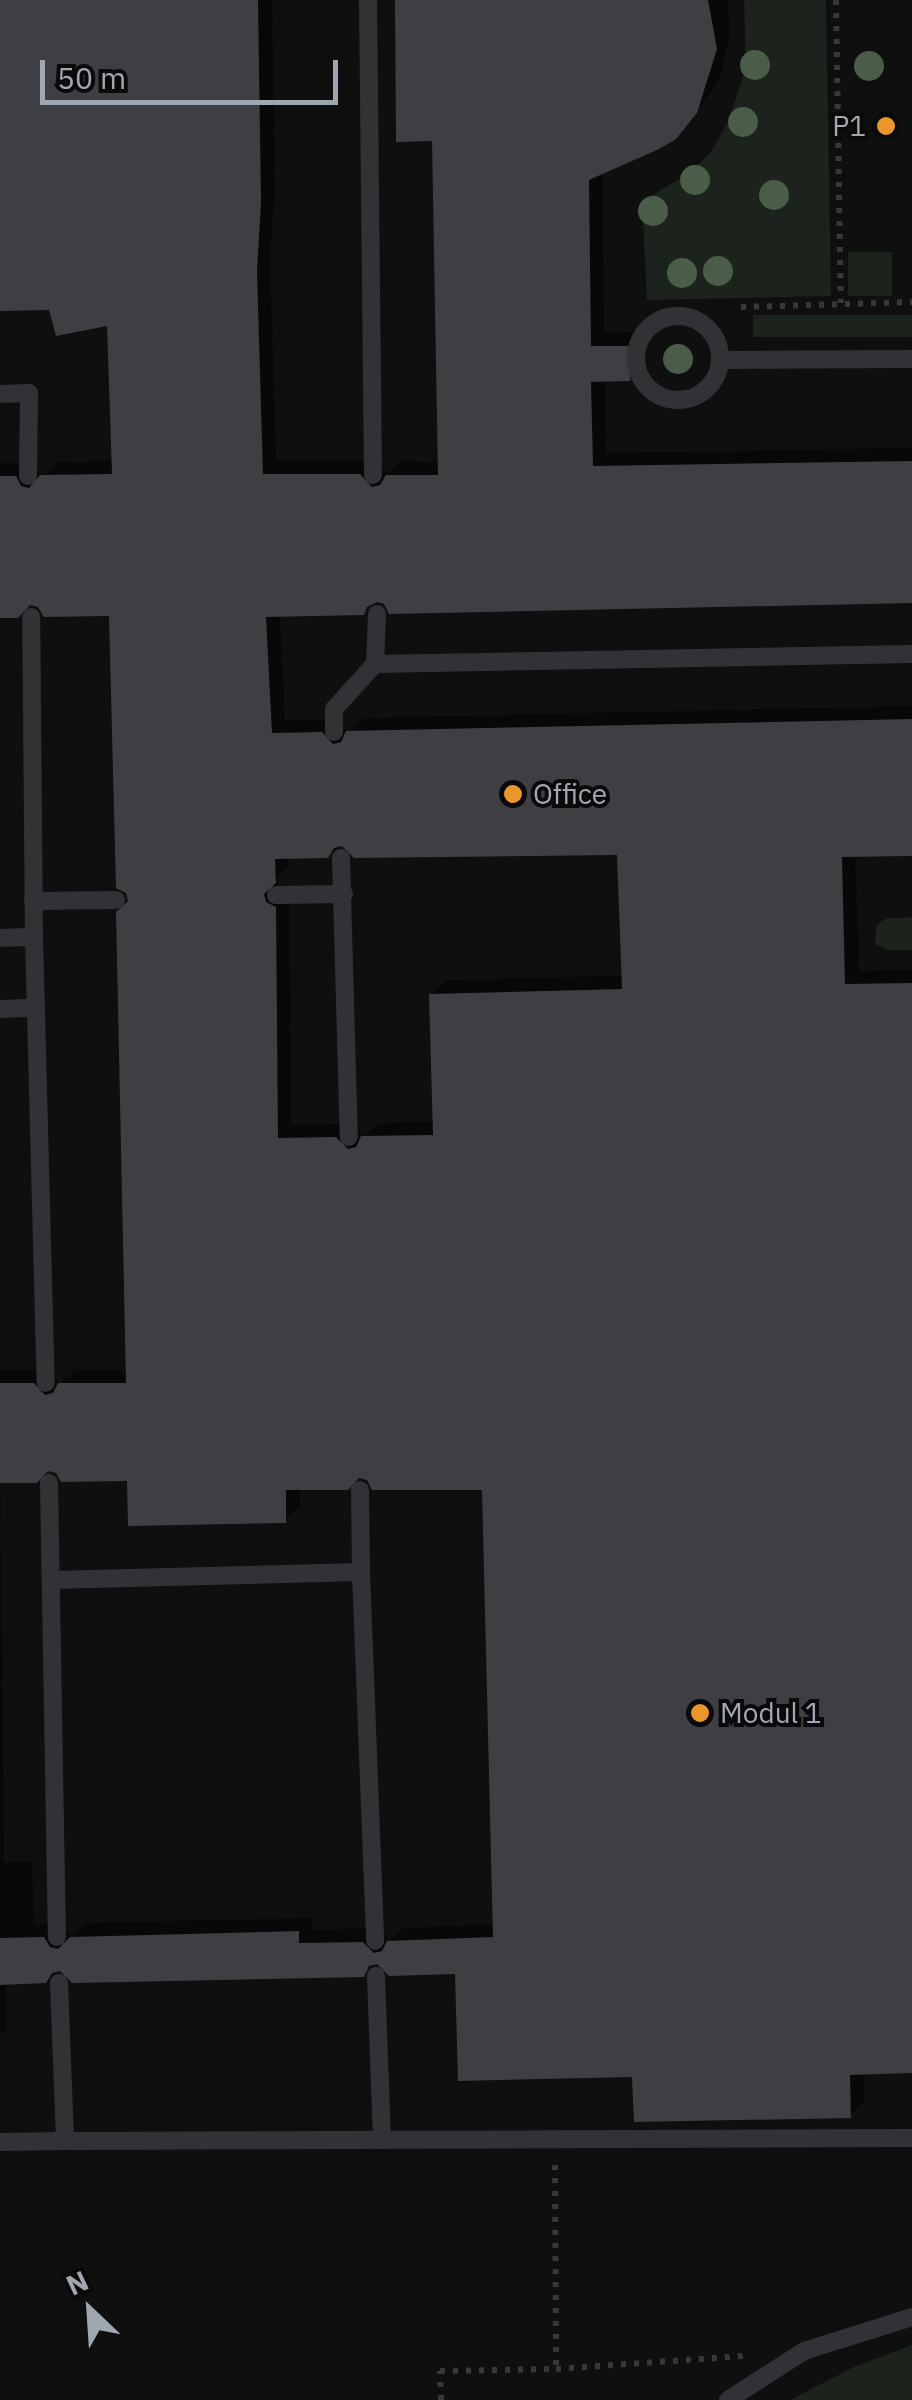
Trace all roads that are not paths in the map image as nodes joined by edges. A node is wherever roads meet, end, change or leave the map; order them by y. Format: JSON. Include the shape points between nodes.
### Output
{"nodes":[{"id":1,"x":368,"y":0,"type":"edge"},
{"id":2,"x":912,"y":359,"type":"edge"},
{"id":3,"x":720,"y":360,"type":"junction"},
{"id":4,"x":0,"y":394,"type":"edge"},
{"id":5,"x":373,"y":474,"type":"dead end"},
{"id":6,"x":28,"y":476,"type":"dead end"},
{"id":7,"x":377,"y":614,"type":"dead end"},
{"id":8,"x":31,"y":618,"type":"dead end"},
{"id":9,"x":912,"y":654,"type":"edge"},
{"id":10,"x":375,"y":664,"type":"junction"},
{"id":11,"x":334,"y":732,"type":"dead end"},
{"id":12,"x":341,"y":858,"type":"dead end"},
{"id":13,"x":276,"y":894,"type":"dead end"},
{"id":14,"x":344,"y":894,"type":"junction"},
{"id":15,"x":116,"y":900,"type":"dead end"},
{"id":16,"x":33,"y":901,"type":"junction"},
{"id":17,"x":34,"y":937,"type":"junction"},
{"id":18,"x":0,"y":938,"type":"edge"},
{"id":19,"x":34,"y":1008,"type":"junction"},
{"id":20,"x":0,"y":1009,"type":"edge"},
{"id":21,"x":350,"y":1136,"type":"dead end"},
{"id":22,"x":46,"y":1383,"type":"dead end"},
{"id":23,"x":49,"y":1482,"type":"dead end"},
{"id":24,"x":360,"y":1490,"type":"dead end"},
{"id":25,"x":361,"y":1572,"type":"junction"},
{"id":26,"x":52,"y":1580,"type":"junction"},
{"id":27,"x":57,"y":1937,"type":"dead end"},
{"id":28,"x":374,"y":1941,"type":"dead end"},
{"id":29,"x":376,"y":1976,"type":"dead end"},
{"id":30,"x":59,"y":1983,"type":"dead end"},
{"id":31,"x":912,"y":2138,"type":"edge"},
{"id":32,"x":382,"y":2140,"type":"junction"},
{"id":33,"x":0,"y":2142,"type":"edge"},
{"id":34,"x":65,"y":2142,"type":"junction"},
{"id":35,"x":912,"y":2317,"type":"edge"},
{"id":36,"x":728,"y":2400,"type":"edge"}],
"edges":[{"from":1,"to":5,"type":"lane"},
{"from":2,"to":3,"type":"lane"},
{"from":3,"to":3,"type":"lane","via":[[713,334],[677,315],[651,324],[635,362],[646,388],[686,400],[710,386]]},
{"from":4,"to":6,"type":"lane","via":[[29,394]]},
{"from":7,"to":10,"type":"lane"},
{"from":8,"to":16,"type":"lane"},
{"from":9,"to":10,"type":"lane"},
{"from":10,"to":11,"type":"lane","via":[[334,709]]},
{"from":12,"to":14,"type":"lane"},
{"from":13,"to":14,"type":"lane"},
{"from":14,"to":21,"type":"lane"},
{"from":15,"to":16,"type":"lane"},
{"from":16,"to":17,"type":"lane"},
{"from":17,"to":18,"type":"lane"},
{"from":17,"to":19,"type":"lane"},
{"from":19,"to":20,"type":"lane"},
{"from":19,"to":22,"type":"lane"},
{"from":23,"to":26,"type":"lane"},
{"from":24,"to":25,"type":"lane"},
{"from":25,"to":26,"type":"lane"},
{"from":25,"to":28,"type":"lane"},
{"from":26,"to":27,"type":"lane"},
{"from":29,"to":32,"type":"lane"},
{"from":30,"to":34,"type":"lane"},
{"from":31,"to":32,"type":"lane"},
{"from":32,"to":34,"type":"lane"},
{"from":33,"to":34,"type":"lane"},
{"from":35,"to":36,"type":"lane","via":[[804,2352]]}]}
